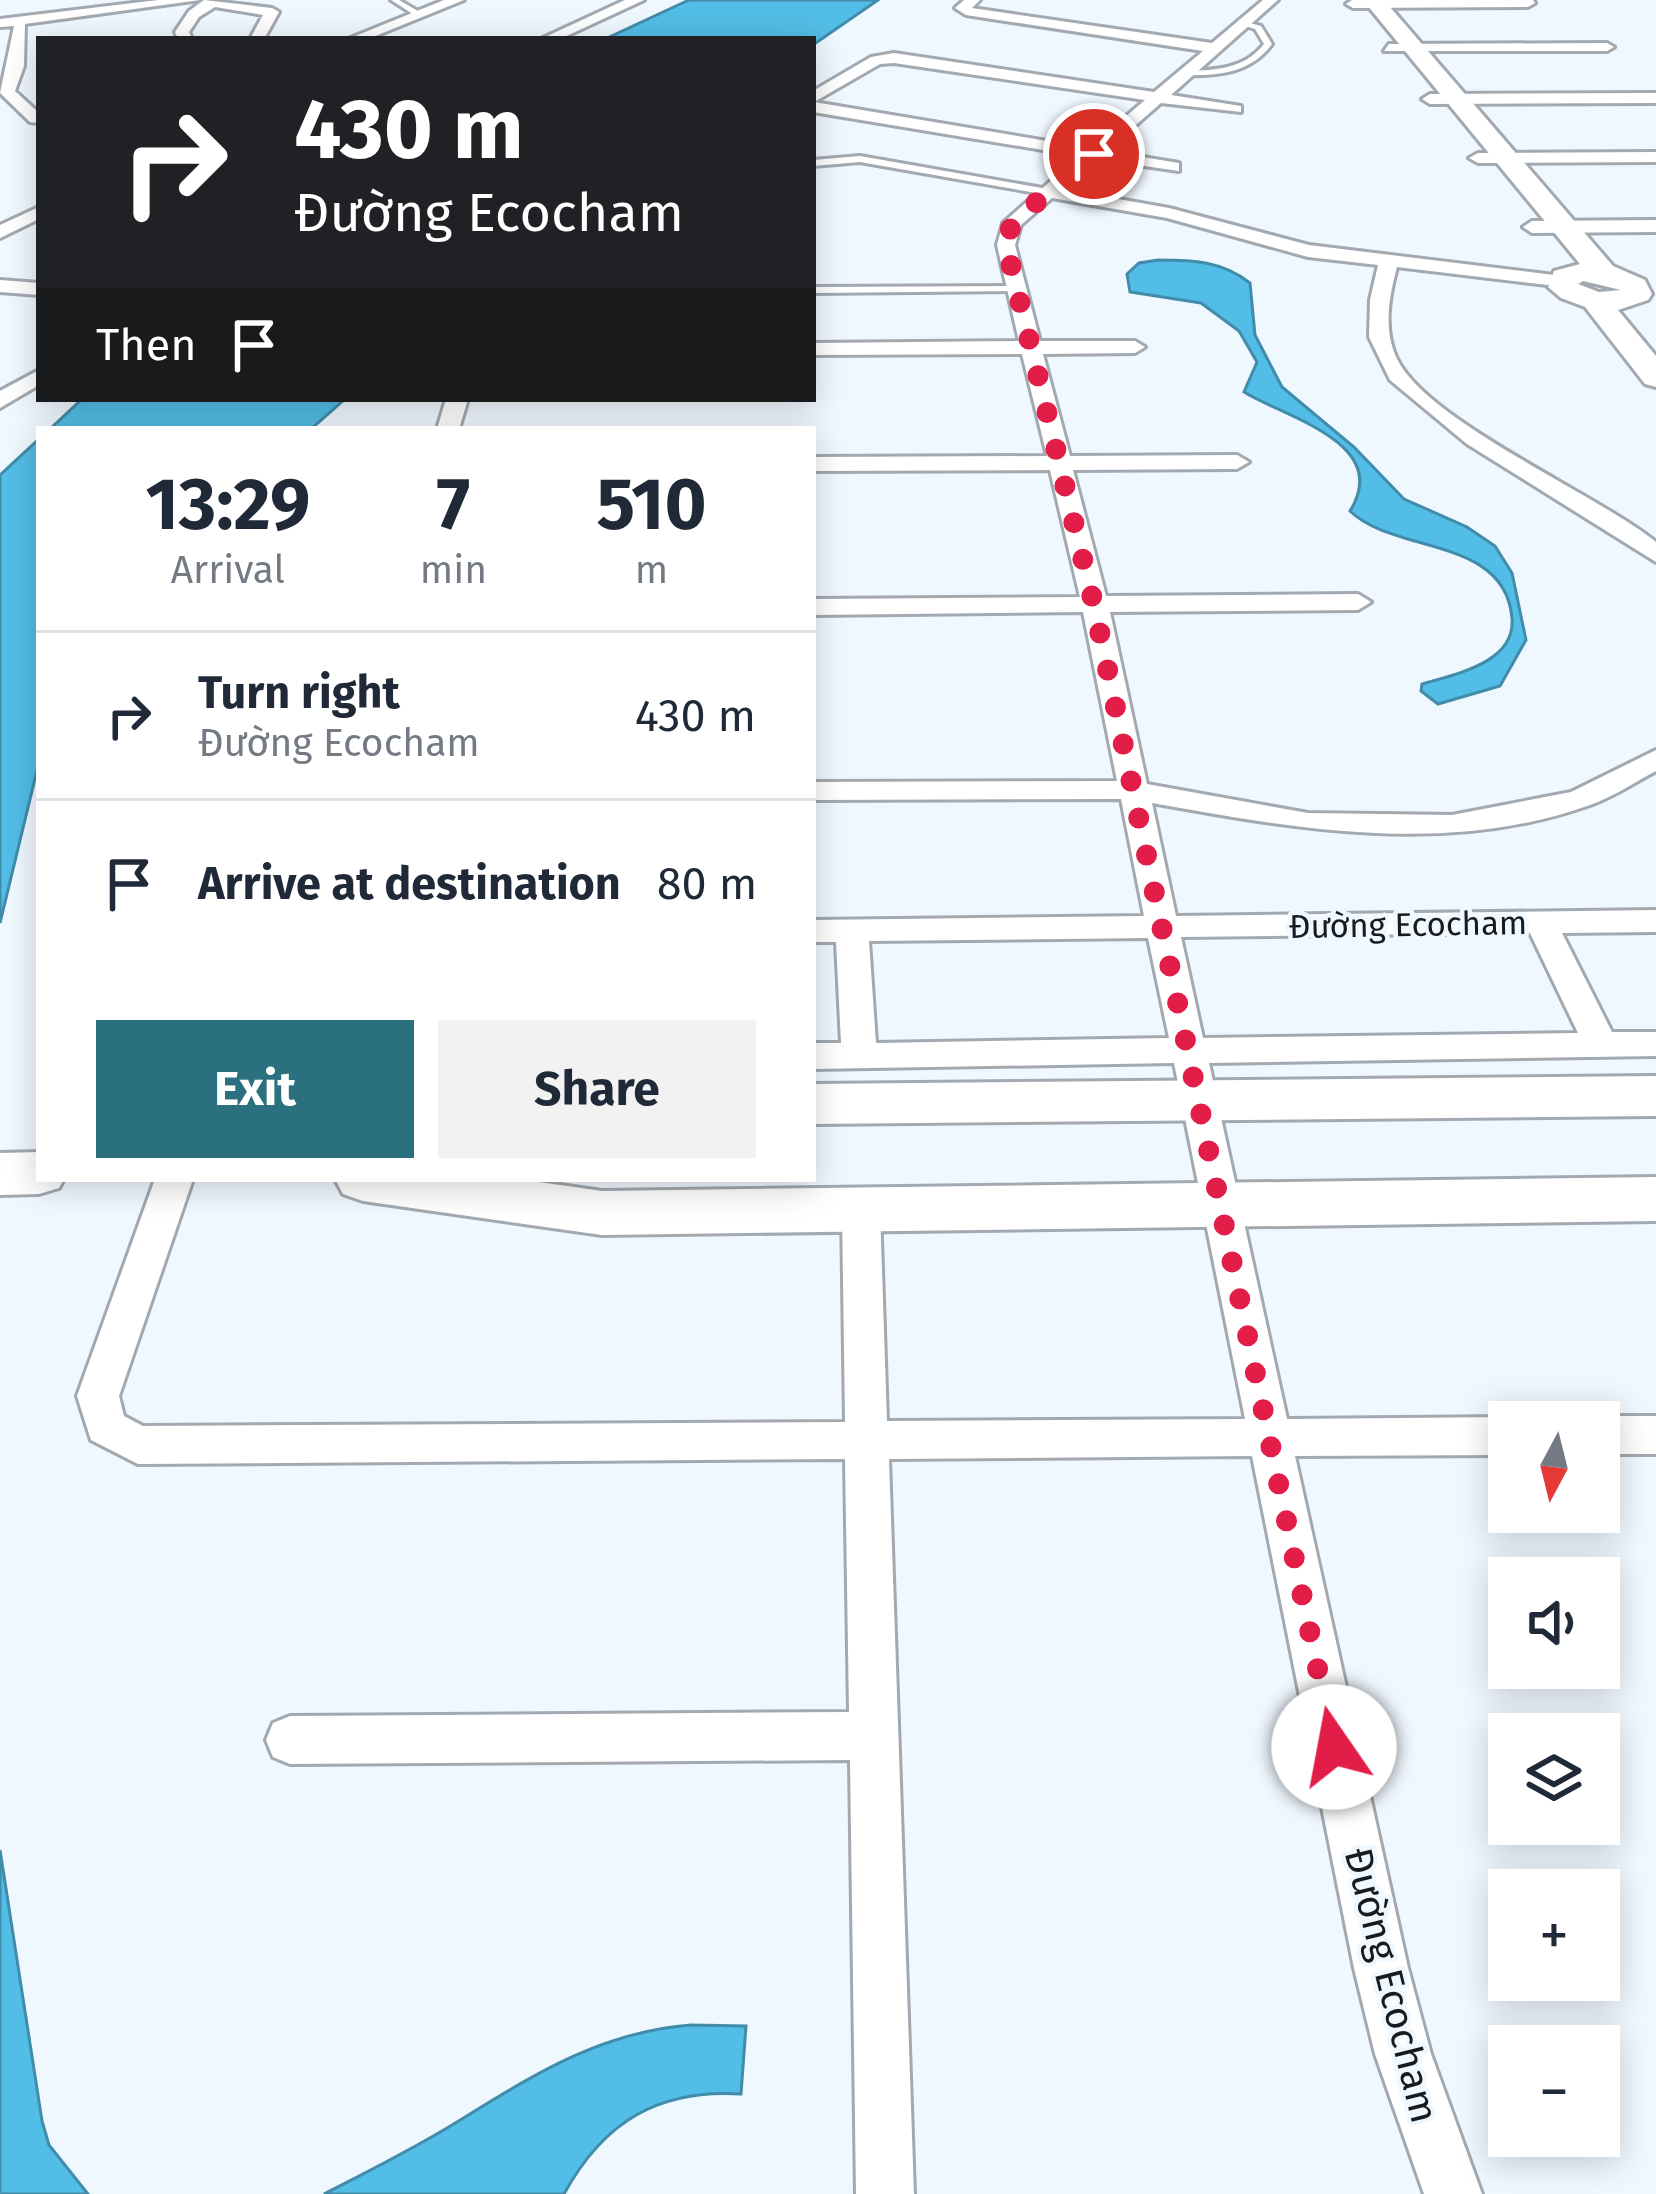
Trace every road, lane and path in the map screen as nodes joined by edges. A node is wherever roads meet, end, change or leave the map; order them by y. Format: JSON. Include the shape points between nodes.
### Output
{"nodes":[{"id":1,"x":394,"y":0,"type":"edge"},
{"id":2,"x":457,"y":0,"type":"edge"},
{"id":3,"x":637,"y":0,"type":"edge"},
{"id":4,"x":973,"y":0,"type":"edge"},
{"id":5,"x":206,"y":1,"type":"edge"},
{"id":6,"x":1363,"y":2,"type":"edge"},
{"id":7,"x":1528,"y":3,"type":"dead end"},
{"id":8,"x":1255,"y":7,"type":"edge"},
{"id":9,"x":419,"y":14,"type":"junction"},
{"id":10,"x":0,"y":23,"type":"edge"},
{"id":11,"x":0,"y":36,"type":"edge"},
{"id":12,"x":184,"y":36,"type":"edge"},
{"id":13,"x":259,"y":36,"type":"edge"},
{"id":14,"x":363,"y":36,"type":"edge"},
{"id":15,"x":555,"y":36,"type":"edge"},
{"id":16,"x":1607,"y":47,"type":"dead end"},
{"id":17,"x":1216,"y":48,"type":"junction"},
{"id":18,"x":1401,"y":48,"type":"junction"},
{"id":19,"x":1186,"y":73,"type":"junction"},
{"id":20,"x":816,"y":96,"type":"edge"},
{"id":21,"x":1158,"y":97,"type":"junction"},
{"id":22,"x":1656,"y":98,"type":"edge"},
{"id":23,"x":6,"y":99,"type":"edge"},
{"id":24,"x":1443,"y":99,"type":"junction"},
{"id":25,"x":816,"y":108,"type":"edge"},
{"id":26,"x":1235,"y":109,"type":"dead end"},
{"id":27,"x":36,"y":118,"type":"edge"},
{"id":28,"x":36,"y":119,"type":"edge"},
{"id":29,"x":11,"y":122,"type":"dead end"},
{"id":30,"x":1094,"y":154,"type":"junction"},
{"id":31,"x":1656,"y":157,"type":"edge"},
{"id":32,"x":1478,"y":158,"type":"junction"},
{"id":33,"x":1509,"y":158,"type":"junction"},
{"id":34,"x":816,"y":163,"type":"edge"},
{"id":35,"x":1173,"y":167,"type":"dead end"},
{"id":36,"x":1048,"y":192,"type":"junction"},
{"id":37,"x":36,"y":214,"type":"edge"},
{"id":38,"x":1656,"y":226,"type":"edge"},
{"id":39,"x":1532,"y":227,"type":"junction"},
{"id":40,"x":1566,"y":227,"type":"junction"},
{"id":41,"x":0,"y":232,"type":"edge"},
{"id":42,"x":1388,"y":263,"type":"junction"},
{"id":43,"x":1558,"y":277,"type":"junction"},
{"id":44,"x":0,"y":286,"type":"edge"},
{"id":45,"x":1599,"y":287,"type":"junction"},
{"id":46,"x":1018,"y":288,"type":"junction"},
{"id":47,"x":36,"y":289,"type":"edge"},
{"id":48,"x":816,"y":290,"type":"edge"},
{"id":49,"x":1640,"y":291,"type":"edge"},
{"id":50,"x":1656,"y":332,"type":"edge"},
{"id":51,"x":1135,"y":346,"type":"dead end"},
{"id":52,"x":1034,"y":347,"type":"junction"},
{"id":53,"x":816,"y":349,"type":"edge"},
{"id":54,"x":1656,"y":376,"type":"edge"},
{"id":55,"x":36,"y":378,"type":"edge"},
{"id":56,"x":0,"y":401,"type":"edge"},
{"id":57,"x":1237,"y":461,"type":"dead end"},
{"id":58,"x":1061,"y":463,"type":"junction"},
{"id":59,"x":816,"y":464,"type":"edge"},
{"id":60,"x":1656,"y":554,"type":"edge"},
{"id":61,"x":1358,"y":602,"type":"dead end"},
{"id":62,"x":1094,"y":605,"type":"junction"},
{"id":63,"x":816,"y":608,"type":"edge"},
{"id":64,"x":1656,"y":759,"type":"edge"},
{"id":65,"x":1130,"y":790,"type":"junction"},
{"id":66,"x":816,"y":791,"type":"edge"},
{"id":67,"x":1656,"y":921,"type":"edge"},
{"id":68,"x":1541,"y":922,"type":"junction"},
{"id":69,"x":1160,"y":928,"type":"junction"},
{"id":70,"x":816,"y":931,"type":"edge"},
{"id":71,"x":852,"y":931,"type":"junction"},
{"id":72,"x":1656,"y":1044,"type":"edge"},
{"id":73,"x":1600,"y":1045,"type":"junction"},
{"id":74,"x":816,"y":1056,"type":"edge"},
{"id":75,"x":860,"y":1056,"type":"junction"},
{"id":76,"x":1191,"y":1076,"type":"junction"},
{"id":77,"x":1656,"y":1096,"type":"edge"},
{"id":78,"x":816,"y":1104,"type":"edge"},
{"id":79,"x":173,"y":1182,"type":"edge"},
{"id":80,"x":383,"y":1182,"type":"edge"},
{"id":81,"x":1656,"y":1199,"type":"edge"},
{"id":82,"x":1219,"y":1204,"type":"junction"},
{"id":83,"x":861,"y":1209,"type":"junction"},
{"id":84,"x":1620,"y":1435,"type":"edge"},
{"id":85,"x":1656,"y":1435,"type":"edge"},
{"id":86,"x":1488,"y":1436,"type":"edge"},
{"id":87,"x":1268,"y":1438,"type":"junction"},
{"id":88,"x":866,"y":1442,"type":"junction"},
{"id":89,"x":873,"y":1736,"type":"junction"},
{"id":90,"x":290,"y":1740,"type":"dead end"},
{"id":91,"x":885,"y":2194,"type":"edge"},
{"id":92,"x":1453,"y":2194,"type":"edge"}],
"edges":[{"from":1,"to":9,"type":"lane"},
{"from":2,"to":9,"type":"street"},
{"from":3,"to":15,"type":"street"},
{"from":4,"to":17,"type":"street","via":[[962,8]]},
{"from":5,"to":10,"type":"street"},
{"from":5,"to":12,"type":"street"},
{"from":5,"to":13,"type":"street","via":[[272,12]]},
{"from":6,"to":7,"type":"street"},
{"from":6,"to":18,"type":"street"},
{"from":8,"to":17,"type":"street","name":"Đường Ecocham"},
{"from":8,"to":19,"type":"lane","via":[[1268,44],[1262,53],[1226,71]]},
{"from":9,"to":14,"type":"street"},
{"from":11,"to":23,"type":"street","via":[[21,31]]},
{"from":16,"to":18,"type":"street"},
{"from":17,"to":19,"type":"street","name":"Đường Ecocham"},
{"from":18,"to":24,"type":"street"},
{"from":19,"to":21,"type":"street","name":"Đường Ecocham"},
{"from":20,"to":21,"type":"street","via":[[876,60],[894,58]]},
{"from":21,"to":26,"type":"street"},
{"from":21,"to":30,"type":"street","name":"Đường Ecocham"},
{"from":22,"to":24,"type":"street"},
{"from":23,"to":27,"type":"street"},
{"from":24,"to":32,"type":"street"},
{"from":24,"to":33,"type":"street"},
{"from":25,"to":30,"type":"street"},
{"from":28,"to":29,"type":"street"},
{"from":30,"to":35,"type":"street"},
{"from":30,"to":36,"type":"street","name":"Đường Ecocham"},
{"from":31,"to":33,"type":"street"},
{"from":32,"to":33,"type":"street"},
{"from":32,"to":39,"type":"street"},
{"from":33,"to":40,"type":"street"},
{"from":34,"to":36,"type":"lane","via":[[860,160]]},
{"from":36,"to":42,"type":"street"},
{"from":36,"to":46,"type":"street","name":"Đường Ecocham","via":[[1006,233]]},
{"from":37,"to":41,"type":"street"},
{"from":38,"to":40,"type":"street"},
{"from":39,"to":40,"type":"street"},
{"from":39,"to":43,"type":"street"},
{"from":40,"to":45,"type":"street"},
{"from":42,"to":43,"type":"street"},
{"from":42,"to":60,"type":"street","via":[[1377,301],[1389,366],[1485,447]]},
{"from":43,"to":45,"type":"street"},
{"from":44,"to":47,"type":"street"},
{"from":45,"to":49,"type":"street"},
{"from":45,"to":54,"type":"street"},
{"from":46,"to":48,"type":"lane"},
{"from":46,"to":52,"type":"street","name":"Đường Ecocham"},
{"from":49,"to":50,"type":"street"},
{"from":51,"to":52,"type":"street"},
{"from":52,"to":53,"type":"street"},
{"from":52,"to":58,"type":"street","name":"Đường Ecocham"},
{"from":55,"to":56,"type":"street"},
{"from":57,"to":58,"type":"street"},
{"from":58,"to":59,"type":"street"},
{"from":58,"to":62,"type":"street","name":"Đường Ecocham"},
{"from":61,"to":62,"type":"street"},
{"from":62,"to":63,"type":"street"},
{"from":62,"to":65,"type":"street","name":"Đường Ecocham"},
{"from":64,"to":65,"type":"street","via":[[1582,798],[1452,824],[1308,822]]},
{"from":65,"to":66,"type":"street"},
{"from":65,"to":69,"type":"street","name":"Đường Ecocham"},
{"from":67,"to":68,"type":"street","name":"Đường Ecocham"},
{"from":68,"to":69,"type":"street","name":"Đường Ecocham"},
{"from":68,"to":73,"type":"street"},
{"from":69,"to":71,"type":"street","name":"Đường Ecocham"},
{"from":69,"to":76,"type":"street","name":"Đường Ecocham"},
{"from":70,"to":71,"type":"street","name":"Đường Ecocham"},
{"from":71,"to":75,"type":"street"},
{"from":72,"to":73,"type":"street"},
{"from":73,"to":76,"type":"street"},
{"from":74,"to":75,"type":"street"},
{"from":75,"to":76,"type":"street"},
{"from":76,"to":77,"type":"street"},
{"from":76,"to":78,"type":"street"},
{"from":76,"to":82,"type":"street","name":"Đường Ecocham"},
{"from":79,"to":88,"type":"street","via":[[98,1396],[106,1427],[119,1438],[159,1448]]},
{"from":80,"to":83,"type":"street","via":[[602,1214]]},
{"from":81,"to":82,"type":"street"},
{"from":82,"to":83,"type":"street"},
{"from":82,"to":87,"type":"street","name":"Đường Ecocham"},
{"from":83,"to":88,"type":"street"},
{"from":84,"to":85,"type":"street"},
{"from":86,"to":87,"type":"street"},
{"from":87,"to":88,"type":"street"},
{"from":87,"to":92,"type":"street","name":"Đường Ecocham","via":[[1381,1968]]},
{"from":88,"to":89,"type":"street"},
{"from":89,"to":90,"type":"street"},
{"from":89,"to":91,"type":"street"}]}
